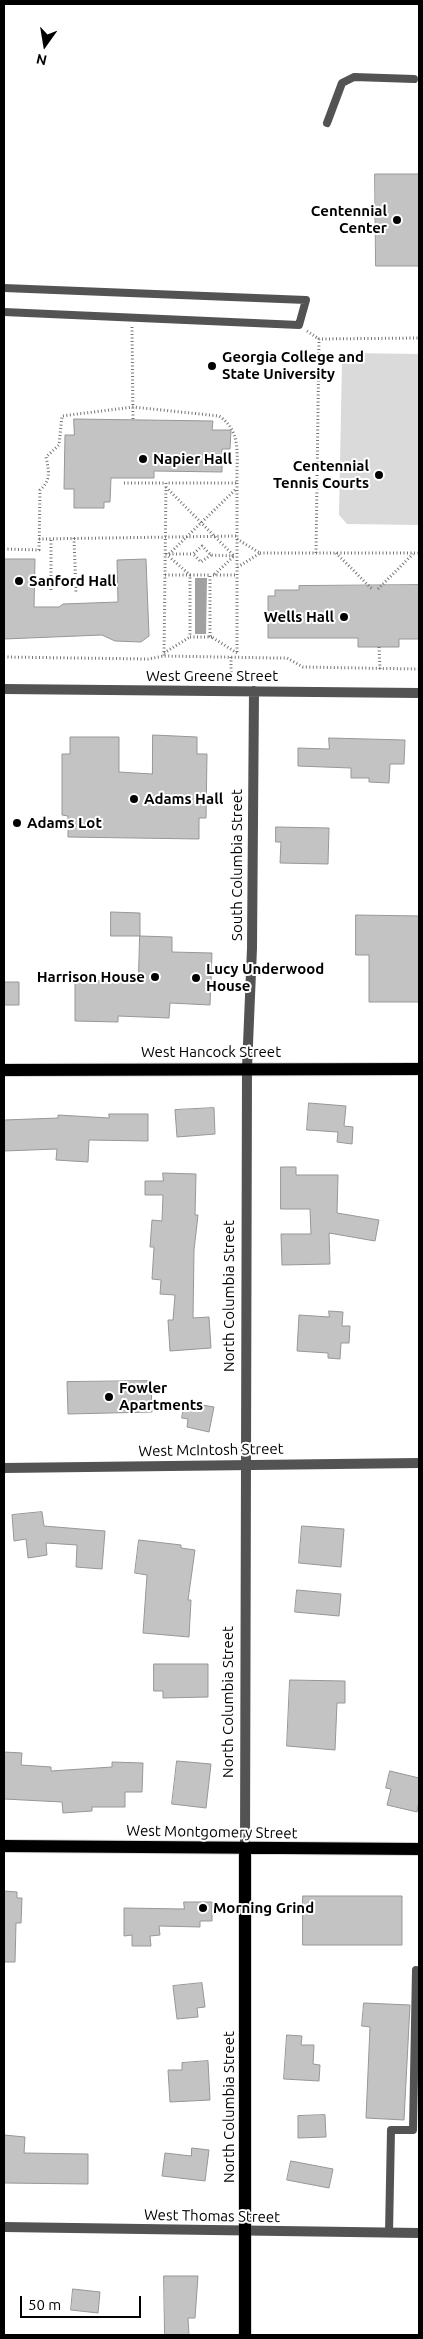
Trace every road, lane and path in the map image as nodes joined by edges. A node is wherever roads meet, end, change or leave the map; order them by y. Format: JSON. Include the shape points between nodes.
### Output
{"nodes":[{"id":1,"x":414,"y":78,"type":"dead end"},
{"id":2,"x":327,"y":122,"type":"dead end"},
{"id":3,"x":4,"y":288,"type":"edge"},
{"id":4,"x":4,"y":312,"type":"edge"},
{"id":5,"x":132,"y":318,"type":"junction"},
{"id":6,"x":419,"y":338,"type":"edge"},
{"id":7,"x":133,"y":407,"type":"junction"},
{"id":8,"x":133,"y":420,"type":"dead end"},
{"id":9,"x":124,"y":483,"type":"dead end"},
{"id":10,"x":237,"y":483,"type":"junction"},
{"id":11,"x":166,"y":485,"type":"junction"},
{"id":12,"x":237,"y":488,"type":"junction"},
{"id":13,"x":201,"y":523,"type":"junction"},
{"id":14,"x":165,"y":536,"type":"junction"},
{"id":15,"x":188,"y":536,"type":"junction"},
{"id":16,"x":215,"y":536,"type":"junction"},
{"id":17,"x":237,"y":537,"type":"junction"},
{"id":18,"x":74,"y":538,"type":"junction"},
{"id":19,"x":39,"y":539,"type":"junction"},
{"id":20,"x":51,"y":539,"type":"junction"},
{"id":21,"x":4,"y":550,"type":"edge"},
{"id":22,"x":260,"y":553,"type":"junction"},
{"id":23,"x":316,"y":553,"type":"junction"},
{"id":24,"x":335,"y":553,"type":"junction"},
{"id":25,"x":413,"y":553,"type":"junction"},
{"id":26,"x":419,"y":553,"type":"edge"},
{"id":27,"x":167,"y":554,"type":"junction"},
{"id":28,"x":193,"y":554,"type":"junction"},
{"id":29,"x":211,"y":556,"type":"junction"},
{"id":30,"x":236,"y":556,"type":"junction"},
{"id":31,"x":237,"y":567,"type":"junction"},
{"id":32,"x":165,"y":575,"type":"junction"},
{"id":33,"x":190,"y":575,"type":"junction"},
{"id":34,"x":212,"y":575,"type":"junction"},
{"id":35,"x":237,"y":575,"type":"junction"},
{"id":36,"x":372,"y":589,"type":"dead end"},
{"id":37,"x":378,"y":589,"type":"dead end"},
{"id":38,"x":51,"y":590,"type":"dead end"},
{"id":39,"x":76,"y":593,"type":"dead end"},
{"id":40,"x":190,"y":637,"type":"junction"},
{"id":41,"x":212,"y":637,"type":"junction"},
{"id":42,"x":379,"y":647,"type":"dead end"},
{"id":43,"x":164,"y":654,"type":"junction"},
{"id":44,"x":237,"y":655,"type":"junction"},
{"id":45,"x":4,"y":657,"type":"edge"},
{"id":46,"x":231,"y":657,"type":"junction"},
{"id":47,"x":380,"y":669,"type":"junction"},
{"id":48,"x":419,"y":669,"type":"edge"},
{"id":49,"x":231,"y":674,"type":"dead end"},
{"id":50,"x":4,"y":689,"type":"edge"},
{"id":51,"x":254,"y":691,"type":"junction"},
{"id":52,"x":419,"y":693,"type":"edge"},
{"id":53,"x":247,"y":1068,"type":"junction"},
{"id":54,"x":419,"y":1069,"type":"edge"},
{"id":55,"x":4,"y":1070,"type":"edge"},
{"id":56,"x":419,"y":1463,"type":"edge"},
{"id":57,"x":244,"y":1464,"type":"junction"},
{"id":58,"x":4,"y":1468,"type":"edge"},
{"id":59,"x":4,"y":1846,"type":"edge"},
{"id":60,"x":245,"y":1849,"type":"junction"},
{"id":61,"x":419,"y":1849,"type":"edge"},
{"id":62,"x":416,"y":1970,"type":"dead end"},
{"id":63,"x":4,"y":2227,"type":"edge"},
{"id":64,"x":245,"y":2232,"type":"junction"},
{"id":65,"x":389,"y":2232,"type":"junction"},
{"id":66,"x":419,"y":2233,"type":"edge"},
{"id":67,"x":245,"y":2335,"type":"edge"}],
"edges":[{"from":1,"to":2,"type":"lane","via":[[354,77],[342,83]]},
{"from":3,"to":5,"type":"lane","via":[[306,300],[299,325]]},
{"from":4,"to":5,"type":"lane"},
{"from":5,"to":7,"type":"path"},
{"from":6,"to":23,"type":"path","via":[[319,338]]},
{"from":7,"to":8,"type":"path"},
{"from":7,"to":10,"type":"path","via":[[220,416],[227,421],[236,432]]},
{"from":7,"to":19,"type":"path","via":[[62,416],[59,445],[46,457],[49,474],[46,485],[40,490]]},
{"from":9,"to":11,"type":"path"},
{"from":10,"to":11,"type":"path"},
{"from":10,"to":12,"type":"path"},
{"from":11,"to":13,"type":"path"},
{"from":11,"to":14,"type":"path"},
{"from":12,"to":13,"type":"path"},
{"from":12,"to":17,"type":"path"},
{"from":13,"to":15,"type":"path"},
{"from":13,"to":16,"type":"path"},
{"from":14,"to":15,"type":"path"},
{"from":14,"to":18,"type":"path"},
{"from":14,"to":27,"type":"path"},
{"from":15,"to":16,"type":"path"},
{"from":15,"to":27,"type":"path"},
{"from":16,"to":17,"type":"path"},
{"from":16,"to":30,"type":"path"},
{"from":17,"to":22,"type":"path"},
{"from":17,"to":30,"type":"path"},
{"from":18,"to":20,"type":"path"},
{"from":18,"to":39,"type":"path"},
{"from":19,"to":20,"type":"path"},
{"from":19,"to":21,"type":"path","via":[[39,550]]},
{"from":20,"to":38,"type":"path"},
{"from":22,"to":23,"type":"path"},
{"from":22,"to":31,"type":"path"},
{"from":23,"to":24,"type":"path"},
{"from":24,"to":25,"type":"path"},
{"from":24,"to":36,"type":"path"},
{"from":25,"to":26,"type":"path"},
{"from":25,"to":37,"type":"path"},
{"from":27,"to":28,"type":"path"},
{"from":27,"to":32,"type":"path"},
{"from":27,"to":33,"type":"path"},
{"from":28,"to":29,"type":"path","via":[[201,562]]},
{"from":28,"to":29,"type":"path","via":[[202,546]]},
{"from":29,"to":30,"type":"path"},
{"from":30,"to":31,"type":"path"},
{"from":30,"to":34,"type":"path"},
{"from":31,"to":35,"type":"path"},
{"from":32,"to":33,"type":"path"},
{"from":32,"to":43,"type":"path"},
{"from":33,"to":34,"type":"path"},
{"from":33,"to":40,"type":"path"},
{"from":34,"to":35,"type":"path"},
{"from":34,"to":41,"type":"path"},
{"from":35,"to":44,"type":"path"},
{"from":40,"to":41,"type":"path"},
{"from":40,"to":43,"type":"path"},
{"from":41,"to":44,"type":"path"},
{"from":42,"to":47,"type":"path"},
{"from":43,"to":45,"type":"path","via":[[148,659]]},
{"from":43,"to":46,"type":"path"},
{"from":44,"to":46,"type":"path"},
{"from":44,"to":47,"type":"path","via":[[287,658],[303,667]]},
{"from":46,"to":49,"type":"path"},
{"from":47,"to":48,"type":"path"},
{"from":50,"to":51,"type":"street","name":"West Greene Street"},
{"from":51,"to":52,"type":"street","name":"West Greene Street"},
{"from":51,"to":53,"type":"street","name":"South Columbia Street","via":[[252,948]]},
{"from":53,"to":54,"type":"main road","name":"West Hancock Street"},
{"from":53,"to":55,"type":"main road","name":"West Hancock Street"},
{"from":53,"to":57,"type":"street","name":"North Columbia Street"},
{"from":56,"to":57,"type":"street","name":"West McIntosh Street"},
{"from":57,"to":58,"type":"street","name":"West McIntosh Street"},
{"from":57,"to":60,"type":"street","name":"North Columbia Street"},
{"from":59,"to":60,"type":"main road","name":"West Montgomery Street"},
{"from":60,"to":61,"type":"main road","name":"West Montgomery Street"},
{"from":60,"to":64,"type":"main road","name":"North Columbia Street"},
{"from":62,"to":65,"type":"lane","via":[[413,2130],[391,2130]]},
{"from":63,"to":64,"type":"street","name":"West Thomas Street"},
{"from":64,"to":65,"type":"street","name":"West Thomas Street"},
{"from":64,"to":67,"type":"main road","name":"North Columbia Street"},
{"from":65,"to":66,"type":"street","name":"West Thomas Street"}]}
